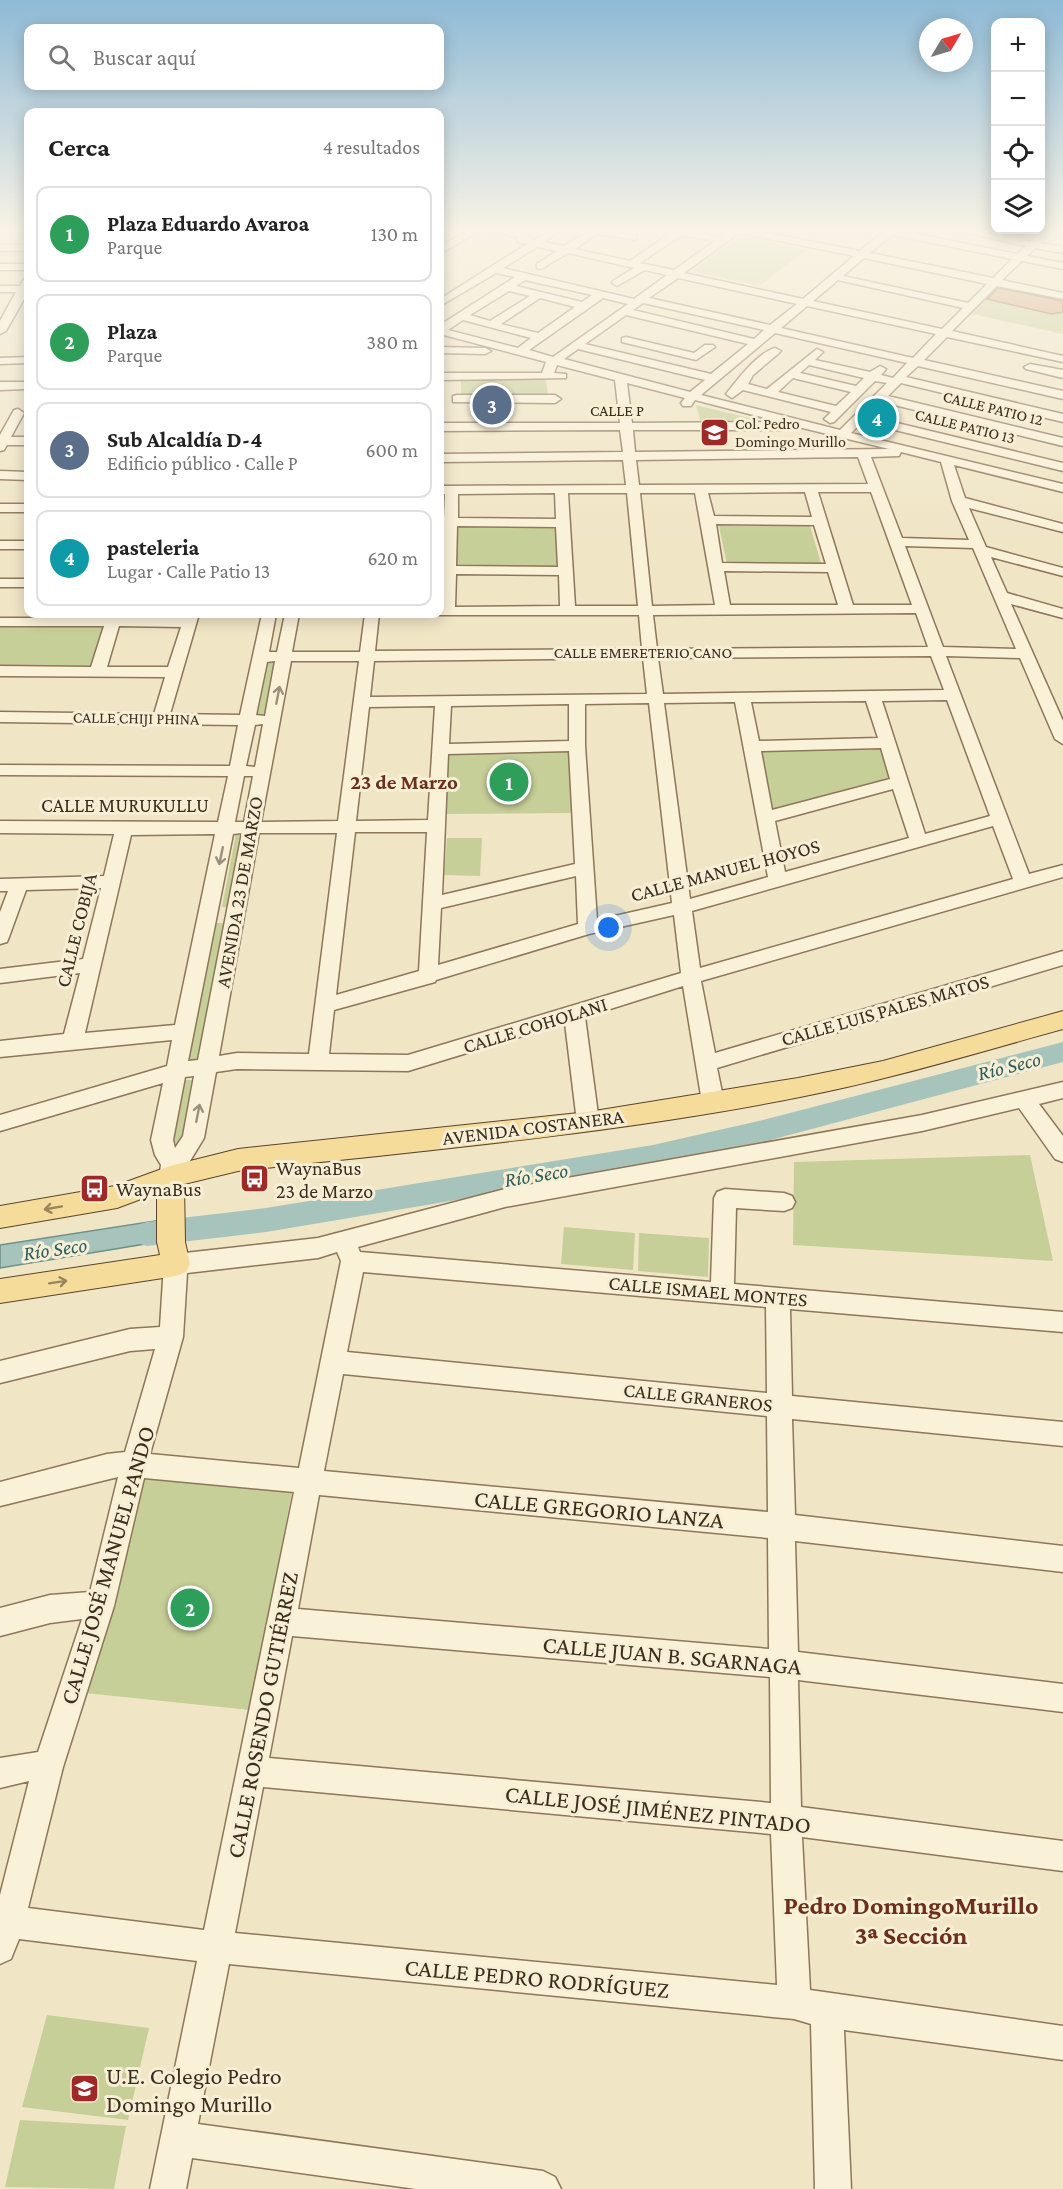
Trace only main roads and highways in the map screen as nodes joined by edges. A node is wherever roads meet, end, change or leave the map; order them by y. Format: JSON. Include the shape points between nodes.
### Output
{"nodes":[{"id":1,"x":1063,"y":1020,"type":"edge"},
{"id":2,"x":171,"y":1170,"type":"junction"},
{"id":3,"x":0,"y":1218,"type":"edge"},
{"id":4,"x":0,"y":1291,"type":"edge"}],
"edges":[{"from":1,"to":2,"type":"main road","name":"AVENIDA COSTANERA","via":[[883,1070],[798,1088],[588,1122]]},
{"from":2,"to":3,"type":"main road","name":"AVENIDA COSTANERA","one_way":true,"via":[[117,1197]]},
{"from":4,"to":2,"type":"main road","name":"CALLE JOSÉ MANUEL PANDO","one_way":true,"via":[[173,1240]]}]}
